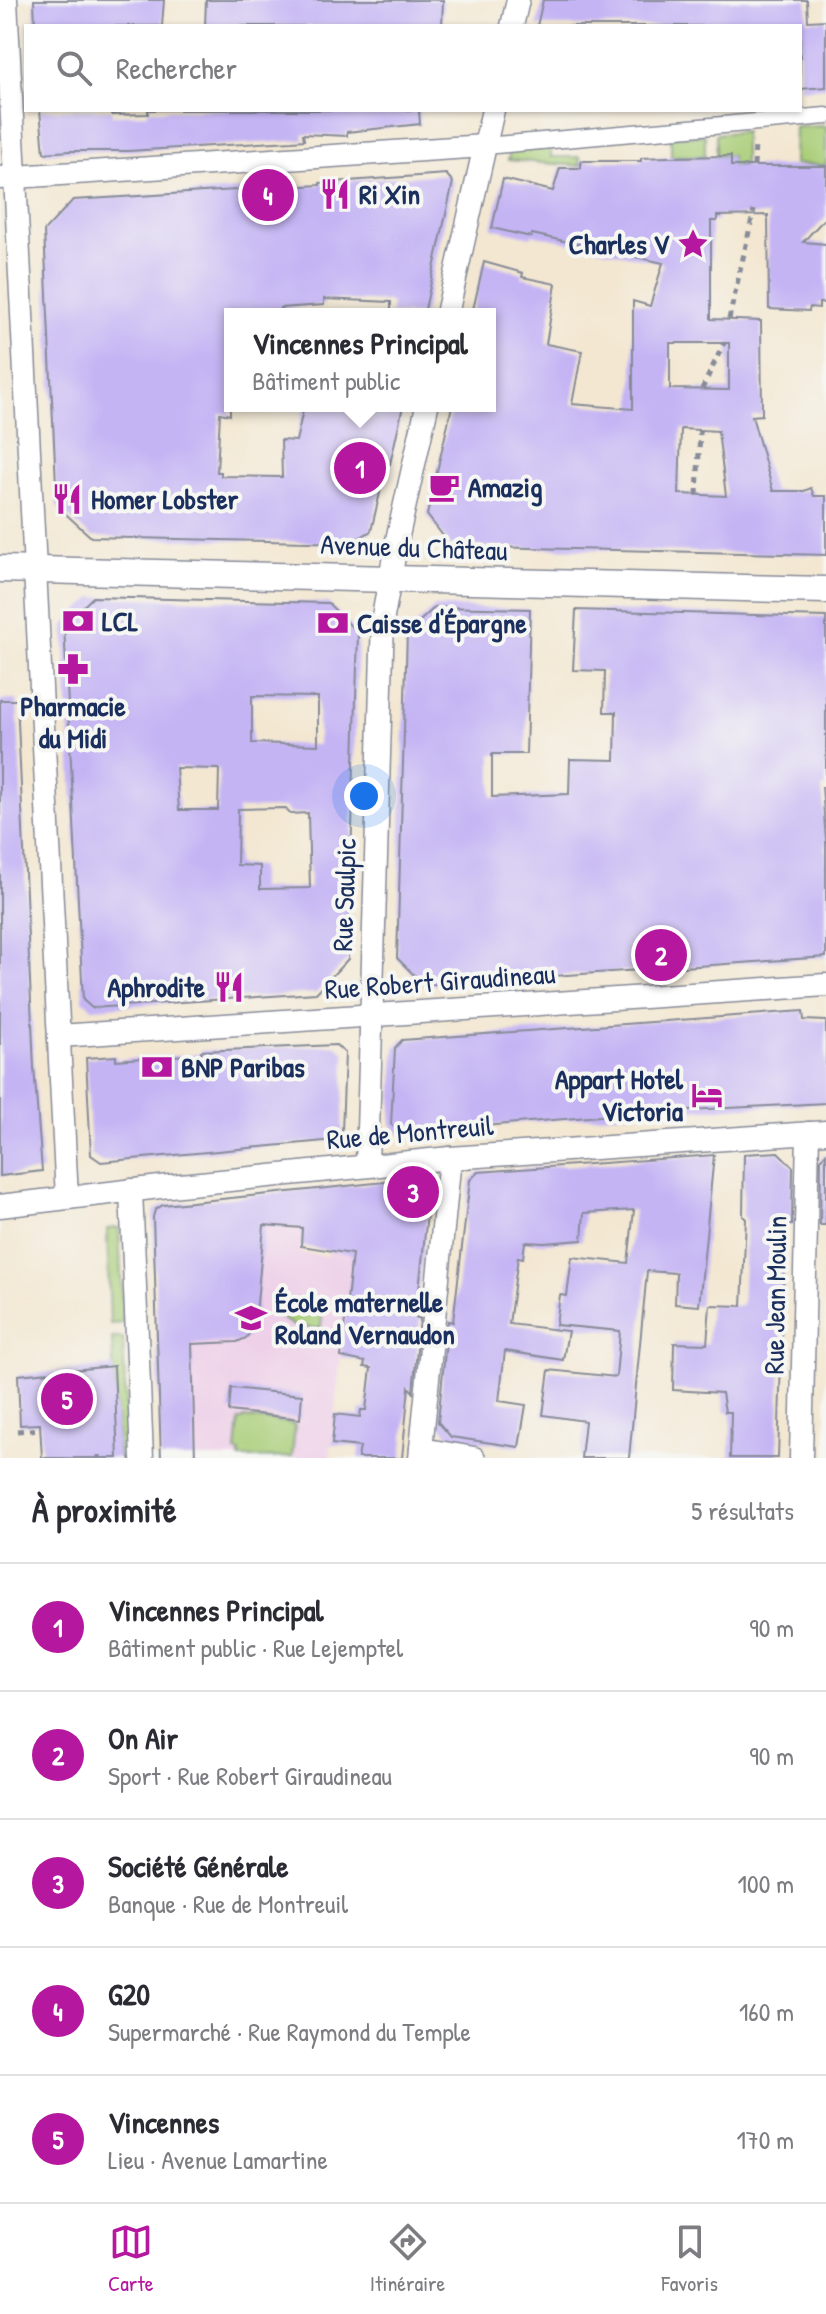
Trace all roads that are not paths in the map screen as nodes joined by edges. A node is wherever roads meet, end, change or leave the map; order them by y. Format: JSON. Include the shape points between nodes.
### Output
{"nodes":[{"id":1,"x":6,"y":0,"type":"edge"},
{"id":2,"x":518,"y":0,"type":"edge"},
{"id":3,"x":512,"y":24,"type":"edge"},
{"id":4,"x":492,"y":112,"type":"edge"},
{"id":5,"x":826,"y":116,"type":"edge"},
{"id":6,"x":484,"y":146,"type":"junction"},
{"id":7,"x":8,"y":178,"type":"edge"},
{"id":8,"x":448,"y":308,"type":"edge"},
{"id":9,"x":426,"y":412,"type":"edge"},
{"id":10,"x":0,"y":569,"type":"edge"},
{"id":11,"x":35,"y":570,"type":"junction"},
{"id":12,"x":389,"y":579,"type":"junction"},
{"id":13,"x":826,"y":590,"type":"edge"},
{"id":14,"x":826,"y":985,"type":"edge"},
{"id":15,"x":371,"y":1016,"type":"junction"},
{"id":16,"x":59,"y":1036,"type":"junction"},
{"id":17,"x":817,"y":1133,"type":"edge"},
{"id":18,"x":450,"y":1158,"type":"junction"},
{"id":19,"x":367,"y":1165,"type":"junction"},
{"id":20,"x":131,"y":1190,"type":"junction"},
{"id":21,"x":67,"y":1198,"type":"junction"},
{"id":22,"x":0,"y":1206,"type":"edge"},
{"id":23,"x":421,"y":1454,"type":"edge"},
{"id":24,"x":142,"y":1458,"type":"edge"},
{"id":25,"x":474,"y":1458,"type":"edge"},
{"id":26,"x":801,"y":1458,"type":"edge"}],
"edges":[{"from":1,"to":7,"type":"street"},
{"from":2,"to":3,"type":"street"},
{"from":4,"to":6,"type":"street"},
{"from":5,"to":6,"type":"street"},
{"from":6,"to":7,"type":"street"},
{"from":6,"to":8,"type":"street"},
{"from":7,"to":11,"type":"street"},
{"from":9,"to":12,"type":"street","name":"Rue Saulpic"},
{"from":10,"to":11,"type":"street","name":"Avenue du Château"},
{"from":11,"to":12,"type":"street","name":"Avenue du Château"},
{"from":11,"to":16,"type":"street"},
{"from":12,"to":13,"type":"street","name":"Avenue du Château"},
{"from":12,"to":15,"type":"street","name":"Rue Saulpic","via":[[383,617]]},
{"from":14,"to":15,"type":"street","name":"Rue Robert Giraudineau"},
{"from":15,"to":16,"type":"street","name":"Rue Robert Giraudineau"},
{"from":15,"to":19,"type":"street","name":"Rue Saulpic"},
{"from":16,"to":21,"type":"street"},
{"from":17,"to":18,"type":"street","name":"Rue de Montreuil"},
{"from":17,"to":26,"type":"street","name":"Rue Jean Moulin"},
{"from":18,"to":19,"type":"street","name":"Rue de Montreuil"},
{"from":18,"to":23,"type":"street"},
{"from":19,"to":20,"type":"street","name":"Rue de Montreuil"},
{"from":20,"to":21,"type":"street","name":"Rue de Montreuil"},
{"from":20,"to":24,"type":"street"},
{"from":21,"to":22,"type":"street","name":"Rue de Montreuil"},
{"from":23,"to":25,"type":"street"}]}
